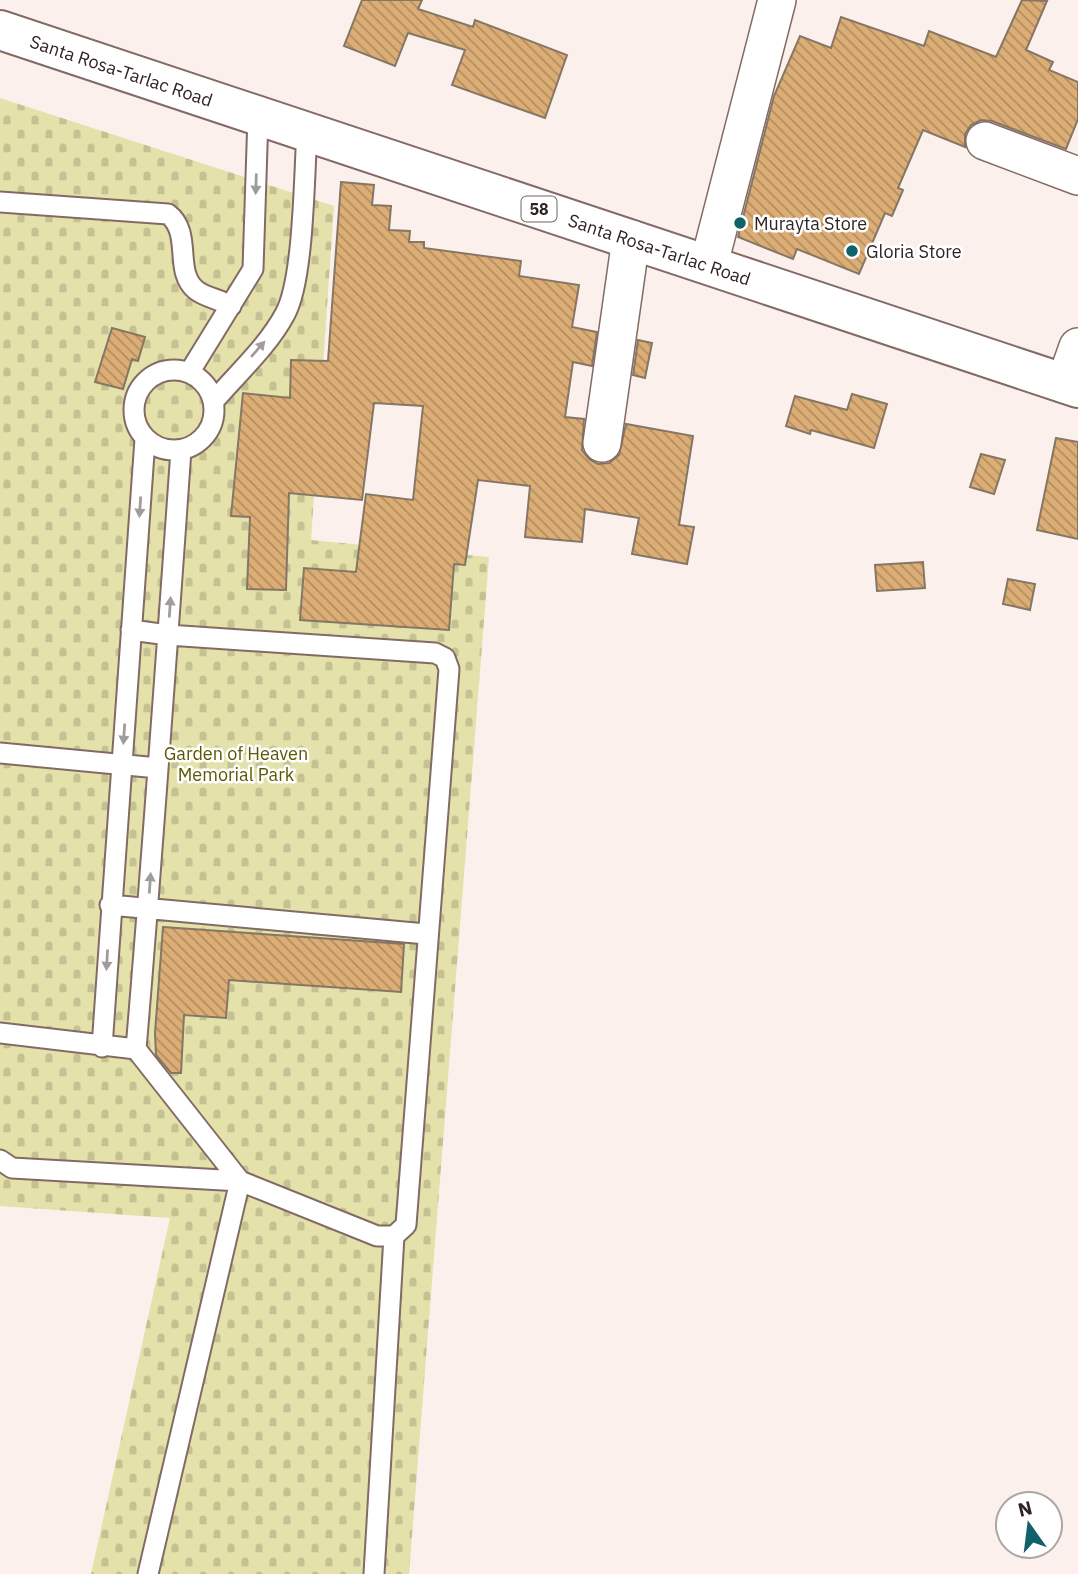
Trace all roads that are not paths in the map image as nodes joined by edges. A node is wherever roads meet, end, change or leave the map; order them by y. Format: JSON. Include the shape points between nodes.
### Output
{"nodes":[{"id":1,"x":777,"y":0,"type":"edge"},
{"id":2,"x":0,"y":30,"type":"edge"},
{"id":3,"x":258,"y":116,"type":"junction"},
{"id":4,"x":307,"y":132,"type":"junction"},
{"id":5,"x":985,"y":141,"type":"dead end"},
{"id":6,"x":1078,"y":176,"type":"edge"},
{"id":7,"x":0,"y":202,"type":"edge"},
{"id":8,"x":631,"y":239,"type":"junction"},
{"id":9,"x":709,"y":264,"type":"junction"},
{"id":10,"x":231,"y":306,"type":"junction"},
{"id":11,"x":1078,"y":346,"type":"edge"},
{"id":12,"x":190,"y":373,"type":"junction"},
{"id":13,"x":1071,"y":386,"type":"edge"},
{"id":14,"x":214,"y":401,"type":"junction"},
{"id":15,"x":145,"y":439,"type":"junction"},
{"id":16,"x":602,"y":443,"type":"dead end"},
{"id":17,"x":181,"y":450,"type":"junction"},
{"id":18,"x":131,"y":630,"type":"junction"},
{"id":19,"x":168,"y":635,"type":"junction"},
{"id":20,"x":0,"y":753,"type":"edge"},
{"id":21,"x":122,"y":766,"type":"junction"},
{"id":22,"x":158,"y":768,"type":"junction"},
{"id":23,"x":110,"y":905,"type":"junction"},
{"id":24,"x":148,"y":910,"type":"junction"},
{"id":25,"x":426,"y":934,"type":"junction"},
{"id":26,"x":0,"y":1033,"type":"edge"},
{"id":27,"x":103,"y":1047,"type":"junction"},
{"id":28,"x":136,"y":1049,"type":"junction"},
{"id":29,"x":0,"y":1160,"type":"edge"},
{"id":30,"x":240,"y":1181,"type":"junction"},
{"id":31,"x":394,"y":1236,"type":"junction"},
{"id":32,"x":148,"y":1574,"type":"edge"},
{"id":33,"x":374,"y":1574,"type":"edge"}],
"edges":[{"from":1,"to":9,"type":"street"},
{"from":2,"to":3,"type":"highway","name":"Santa Rosa-Tarlac Road","number":"58"},
{"from":3,"to":4,"type":"highway","name":"Santa Rosa-Tarlac Road","number":"58"},
{"from":3,"to":10,"type":"lane","one_way":true,"via":[[253,269]]},
{"from":4,"to":8,"type":"highway","name":"Santa Rosa-Tarlac Road","number":"58"},
{"from":14,"to":4,"type":"lane","one_way":true,"via":[[287,311],[297,268]]},
{"from":5,"to":6,"type":"street"},
{"from":7,"to":10,"type":"lane","via":[[168,214],[181,229],[187,275],[194,289]]},
{"from":8,"to":9,"type":"highway","name":"Santa Rosa-Tarlac Road","number":"58"},
{"from":8,"to":16,"type":"street"},
{"from":9,"to":13,"type":"highway","name":"Santa Rosa-Tarlac Road","number":"58"},
{"from":10,"to":12,"type":"lane"},
{"from":11,"to":13,"type":"street"},
{"from":12,"to":14,"type":"lane","via":[[205,384]]},
{"from":12,"to":15,"type":"lane","via":[[163,372],[141,388],[134,414]]},
{"from":14,"to":17,"type":"lane","via":[[208,432]]},
{"from":15,"to":17,"type":"lane","via":[[161,448]]},
{"from":15,"to":18,"type":"lane","one_way":true},
{"from":19,"to":17,"type":"lane","one_way":true},
{"from":18,"to":19,"type":"lane"},
{"from":18,"to":21,"type":"lane","one_way":true},
{"from":19,"to":22,"type":"lane"},
{"from":19,"to":25,"type":"lane","via":[[435,653],[445,658],[449,668]]},
{"from":20,"to":21,"type":"lane"},
{"from":21,"to":22,"type":"lane"},
{"from":21,"to":23,"type":"lane"},
{"from":24,"to":22,"type":"lane","one_way":true},
{"from":23,"to":24,"type":"lane"},
{"from":23,"to":27,"type":"lane","one_way":true},
{"from":24,"to":25,"type":"lane"},
{"from":24,"to":28,"type":"lane"},
{"from":25,"to":31,"type":"lane","via":[[406,1225]]},
{"from":26,"to":27,"type":"lane"},
{"from":27,"to":28,"type":"lane"},
{"from":28,"to":30,"type":"lane"},
{"from":29,"to":30,"type":"lane","via":[[12,1168]]},
{"from":30,"to":31,"type":"lane","via":[[377,1236]]},
{"from":30,"to":32,"type":"lane"},
{"from":31,"to":33,"type":"lane"}]}
